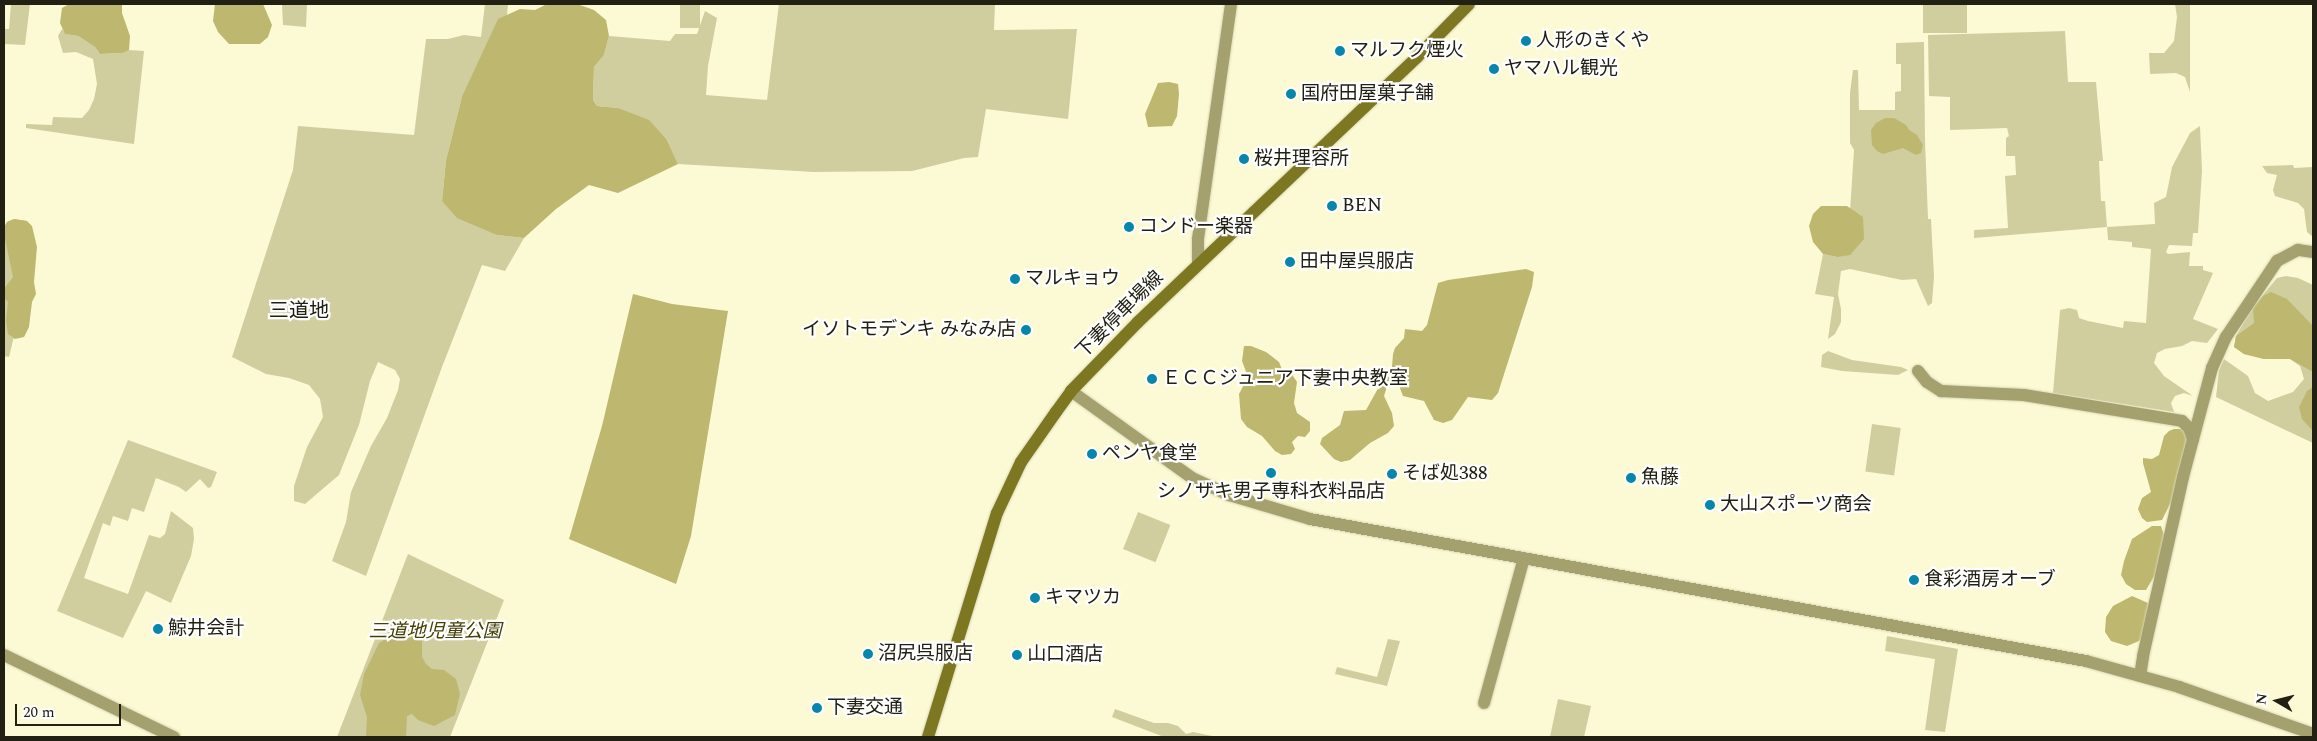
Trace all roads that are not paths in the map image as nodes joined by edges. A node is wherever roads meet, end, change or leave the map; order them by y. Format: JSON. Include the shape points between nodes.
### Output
{"nodes":[{"id":1,"x":1231,"y":4,"type":"edge"},
{"id":2,"x":1469,"y":4,"type":"edge"},
{"id":3,"x":2313,"y":252,"type":"edge"},
{"id":4,"x":1198,"y":264,"type":"junction"},
{"id":5,"x":1918,"y":371,"type":"dead end"},
{"id":6,"x":1071,"y":392,"type":"junction"},
{"id":7,"x":2193,"y":439,"type":"junction"},
{"id":8,"x":1524,"y":558,"type":"junction"},
{"id":9,"x":4,"y":655,"type":"edge"},
{"id":10,"x":2140,"y":676,"type":"junction"},
{"id":11,"x":1484,"y":703,"type":"dead end"},
{"id":12,"x":2313,"y":734,"type":"edge"},
{"id":13,"x":174,"y":737,"type":"edge"},
{"id":14,"x":928,"y":737,"type":"edge"}],
"edges":[{"from":1,"to":4,"type":"street","via":[[1198,239]]},
{"from":2,"to":4,"type":"main road","name":"下妻停車場線"},
{"from":3,"to":7,"type":"street","via":[[2298,250],[2277,261],[2226,338],[2212,368]]},
{"from":4,"to":6,"type":"main road","name":"下妻停車場線"},
{"from":5,"to":7,"type":"street","via":[[1927,382],[1941,390],[2024,395],[2182,421]]},
{"from":6,"to":8,"type":"street","via":[[1192,478],[1230,495],[1310,519]]},
{"from":6,"to":14,"type":"main road","name":"下妻停車場線","via":[[1020,462],[996,513]]},
{"from":7,"to":10,"type":"street"},
{"from":8,"to":10,"type":"street","via":[[2086,661]]},
{"from":8,"to":11,"type":"street"},
{"from":9,"to":13,"type":"street"},
{"from":10,"to":12,"type":"street"}]}
